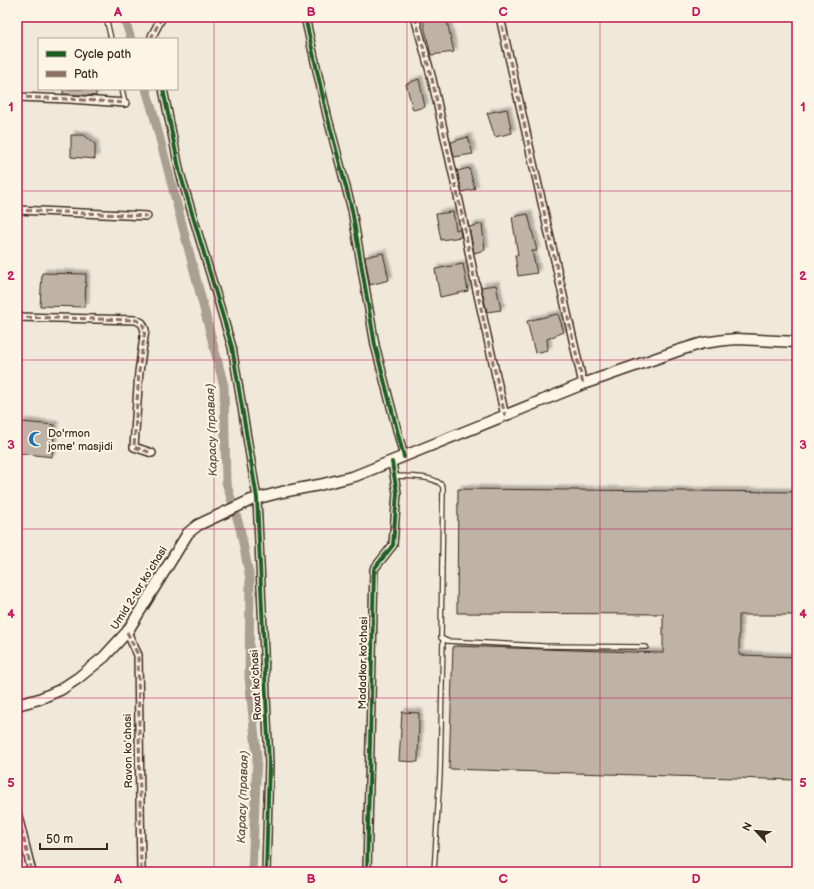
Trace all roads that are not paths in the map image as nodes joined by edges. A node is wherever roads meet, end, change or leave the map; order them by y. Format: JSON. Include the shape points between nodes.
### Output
{"nodes":[{"id":1,"x":106,"y":17,"type":"edge"},
{"id":2,"x":162,"y":17,"type":"edge"},
{"id":3,"x":305,"y":17,"type":"edge"},
{"id":4,"x":415,"y":17,"type":"edge"},
{"id":5,"x":500,"y":17,"type":"edge"},
{"id":6,"x":110,"y":38,"type":"edge"},
{"id":7,"x":152,"y":38,"type":"edge"},
{"id":8,"x":122,"y":90,"type":"edge"},
{"id":9,"x":163,"y":90,"type":"edge"},
{"id":10,"x":17,"y":97,"type":"edge"},
{"id":11,"x":125,"y":103,"type":"joint"},
{"id":12,"x":17,"y":210,"type":"edge"},
{"id":13,"x":146,"y":216,"type":"dead end"},
{"id":14,"x":17,"y":317,"type":"edge"},
{"id":15,"x":797,"y":342,"type":"edge"},
{"id":16,"x":583,"y":384,"type":"junction"},
{"id":17,"x":505,"y":416,"type":"junction"},
{"id":18,"x":152,"y":453,"type":"dead end"},
{"id":19,"x":404,"y":457,"type":"junction"},
{"id":20,"x":392,"y":462,"type":"junction"},
{"id":21,"x":394,"y":476,"type":"junction"},
{"id":22,"x":254,"y":499,"type":"junction"},
{"id":23,"x":128,"y":632,"type":"junction"},
{"id":24,"x":443,"y":640,"type":"junction"},
{"id":25,"x":646,"y":647,"type":"dead end"},
{"id":26,"x":17,"y":705,"type":"edge"},
{"id":27,"x":17,"y":812,"type":"edge"},
{"id":28,"x":32,"y":872,"type":"edge"},
{"id":29,"x":141,"y":872,"type":"edge"},
{"id":30,"x":266,"y":872,"type":"edge"},
{"id":31,"x":367,"y":872,"type":"edge"},
{"id":32,"x":434,"y":872,"type":"edge"}],
"edges":[{"from":1,"to":6,"type":"lane"},
{"from":2,"to":7,"type":"street"},
{"from":3,"to":19,"type":"street","via":[[352,210],[375,345]]},
{"from":4,"to":17,"type":"street","via":[[432,79]]},
{"from":5,"to":16,"type":"street"},
{"from":8,"to":11,"type":"lane"},
{"from":9,"to":22,"type":"street","name":"Roxat ko'chasi","via":[[180,173],[232,347]]},
{"from":10,"to":11,"type":"street"},
{"from":12,"to":13,"type":"street"},
{"from":14,"to":18,"type":"street","via":[[136,320],[142,323],[145,330],[139,372],[134,447]]},
{"from":15,"to":16,"type":"main road","name":"Umid 2-tor koʻchasi","via":[[737,339],[714,341],[680,350]]},
{"from":16,"to":17,"type":"main road","name":"Umid 2-tor koʻchasi"},
{"from":17,"to":19,"type":"main road","name":"Umid 2-tor koʻchasi"},
{"from":19,"to":20,"type":"main road","name":"Umid 2-tor koʻchasi"},
{"from":20,"to":21,"type":"street","name":"Madadkor ko'chasi"},
{"from":20,"to":22,"type":"main road","name":"Umid 2-tor koʻchasi","via":[[337,481]]},
{"from":21,"to":24,"type":"lane","via":[[436,480],[444,487],[441,638]]},
{"from":21,"to":31,"type":"street","name":"Madadkor ko'chasi","via":[[397,493],[393,545],[374,569]]},
{"from":22,"to":23,"type":"main road","name":"Umid 2-tor koʻchasi","via":[[198,525],[188,533]]},
{"from":22,"to":30,"type":"street","name":"Roxat ko'chasi","via":[[269,763]]},
{"from":23,"to":26,"type":"main road","name":"Umid 2-tor koʻchasi","via":[[104,657],[60,690]]},
{"from":23,"to":29,"type":"street","name":"Ravon koʻchasi","via":[[138,655]]},
{"from":24,"to":25,"type":"lane","via":[[544,646]]},
{"from":24,"to":32,"type":"lane","via":[[440,774]]},
{"from":27,"to":28,"type":"street"}]}
